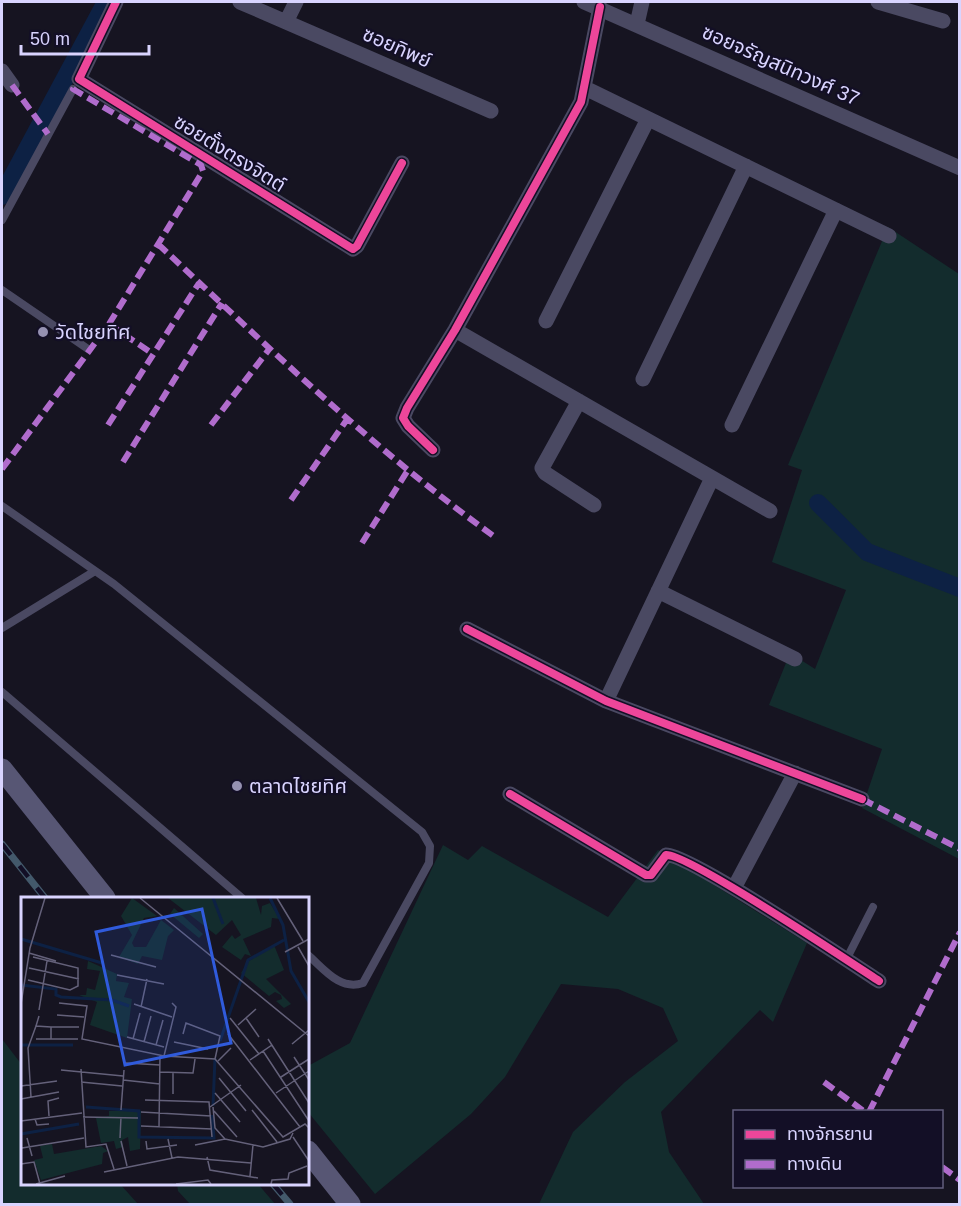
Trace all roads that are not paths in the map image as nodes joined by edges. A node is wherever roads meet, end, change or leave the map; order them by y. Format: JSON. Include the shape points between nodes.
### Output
{"nodes":[{"id":1,"x":116,"y":2,"type":"edge"},
{"id":2,"x":240,"y":2,"type":"edge"},
{"id":3,"x":296,"y":2,"type":"edge"},
{"id":4,"x":584,"y":2,"type":"edge"},
{"id":5,"x":642,"y":2,"type":"edge"},
{"id":6,"x":878,"y":2,"type":"edge"},
{"id":7,"x":600,"y":7,"type":"junction"},
{"id":8,"x":943,"y":21,"type":"dead end"},
{"id":9,"x":286,"y":22,"type":"junction"},
{"id":10,"x":637,"y":24,"type":"junction"},
{"id":11,"x":2,"y":71,"type":"edge"},
{"id":12,"x":12,"y":86,"type":"dead end"},
{"id":13,"x":585,"y":88,"type":"junction"},
{"id":14,"x":73,"y":89,"type":"dead end"},
{"id":15,"x":491,"y":111,"type":"dead end"},
{"id":16,"x":648,"y":119,"type":"junction"},
{"id":17,"x":402,"y":163,"type":"dead end"},
{"id":18,"x":746,"y":166,"type":"junction"},
{"id":19,"x":960,"y":168,"type":"edge"},
{"id":20,"x":836,"y":210,"type":"junction"},
{"id":21,"x":2,"y":220,"type":"edge"},
{"id":22,"x":889,"y":236,"type":"dead end"},
{"id":23,"x":2,"y":290,"type":"edge"},
{"id":24,"x":546,"y":321,"type":"dead end"},
{"id":25,"x":455,"y":330,"type":"junction"},
{"id":26,"x":88,"y":349,"type":"dead end"},
{"id":27,"x":643,"y":379,"type":"dead end"},
{"id":28,"x":579,"y":401,"type":"junction"},
{"id":29,"x":732,"y":425,"type":"dead end"},
{"id":30,"x":433,"y":450,"type":"dead end"},
{"id":31,"x":712,"y":478,"type":"junction"},
{"id":32,"x":594,"y":505,"type":"dead end"},
{"id":33,"x":2,"y":506,"type":"edge"},
{"id":34,"x":770,"y":511,"type":"dead end"},
{"id":35,"x":95,"y":571,"type":"junction"},
{"id":36,"x":658,"y":591,"type":"junction"},
{"id":37,"x":2,"y":628,"type":"edge"},
{"id":38,"x":467,"y":629,"type":"dead end"},
{"id":39,"x":795,"y":659,"type":"dead end"},
{"id":40,"x":2,"y":692,"type":"edge"},
{"id":41,"x":606,"y":701,"type":"junction"},
{"id":42,"x":2,"y":769,"type":"edge"},
{"id":43,"x":795,"y":773,"type":"junction"},
{"id":44,"x":510,"y":794,"type":"dead end"},
{"id":45,"x":862,"y":799,"type":"dead end"},
{"id":46,"x":734,"y":888,"type":"junction"},
{"id":47,"x":104,"y":897,"type":"edge"},
{"id":48,"x":241,"y":897,"type":"edge"},
{"id":49,"x":873,"y":907,"type":"dead end"},
{"id":50,"x":309,"y":956,"type":"edge"},
{"id":51,"x":846,"y":960,"type":"junction"},
{"id":52,"x":879,"y":981,"type":"dead end"},
{"id":53,"x":309,"y":1152,"type":"edge"},
{"id":54,"x":350,"y":1204,"type":"edge"}],
"edges":[{"from":1,"to":17,"type":"street","name":"ซอยตั้งตรงจิตต์","via":[[79,79],[353,249]]},
{"from":2,"to":9,"type":"street","name":"ซอยทิพย์"},
{"from":3,"to":9,"type":"street"},
{"from":4,"to":7,"type":"street","name":"ซอยจรัญสนิทวงศ์ 37"},
{"from":5,"to":10,"type":"street"},
{"from":6,"to":8,"type":"street"},
{"from":7,"to":10,"type":"street","name":"ซอยจรัญสนิทวงศ์ 37"},
{"from":7,"to":13,"type":"street"},
{"from":9,"to":15,"type":"street","name":"ซอยทิพย์"},
{"from":10,"to":19,"type":"street","name":"ซอยจรัญสนิทวงศ์ 37"},
{"from":11,"to":12,"type":"street"},
{"from":13,"to":16,"type":"street"},
{"from":13,"to":25,"type":"street","via":[[581,102]]},
{"from":14,"to":21,"type":"lane"},
{"from":16,"to":18,"type":"street"},
{"from":16,"to":24,"type":"street"},
{"from":18,"to":20,"type":"street"},
{"from":18,"to":27,"type":"street"},
{"from":20,"to":22,"type":"street"},
{"from":20,"to":29,"type":"street"},
{"from":23,"to":26,"type":"lane"},
{"from":25,"to":28,"type":"street"},
{"from":25,"to":30,"type":"street","via":[[403,418]]},
{"from":28,"to":31,"type":"street"},
{"from":28,"to":32,"type":"street","via":[[542,468]]},
{"from":31,"to":34,"type":"street"},
{"from":31,"to":36,"type":"street"},
{"from":33,"to":35,"type":"lane"},
{"from":35,"to":37,"type":"lane"},
{"from":35,"to":50,"type":"lane","via":[[422,832],[430,846],[429,863],[363,982],[351,987],[340,983]]},
{"from":36,"to":39,"type":"street"},
{"from":36,"to":41,"type":"street"},
{"from":38,"to":41,"type":"street"},
{"from":40,"to":48,"type":"lane"},
{"from":41,"to":43,"type":"street"},
{"from":42,"to":47,"type":"main road"},
{"from":43,"to":45,"type":"street"},
{"from":43,"to":46,"type":"street"},
{"from":44,"to":46,"type":"street","via":[[646,874],[651,875],[662,859],[671,855]]},
{"from":46,"to":51,"type":"street"},
{"from":49,"to":51,"type":"lane"},
{"from":51,"to":52,"type":"street"},
{"from":53,"to":54,"type":"main road"}]}
